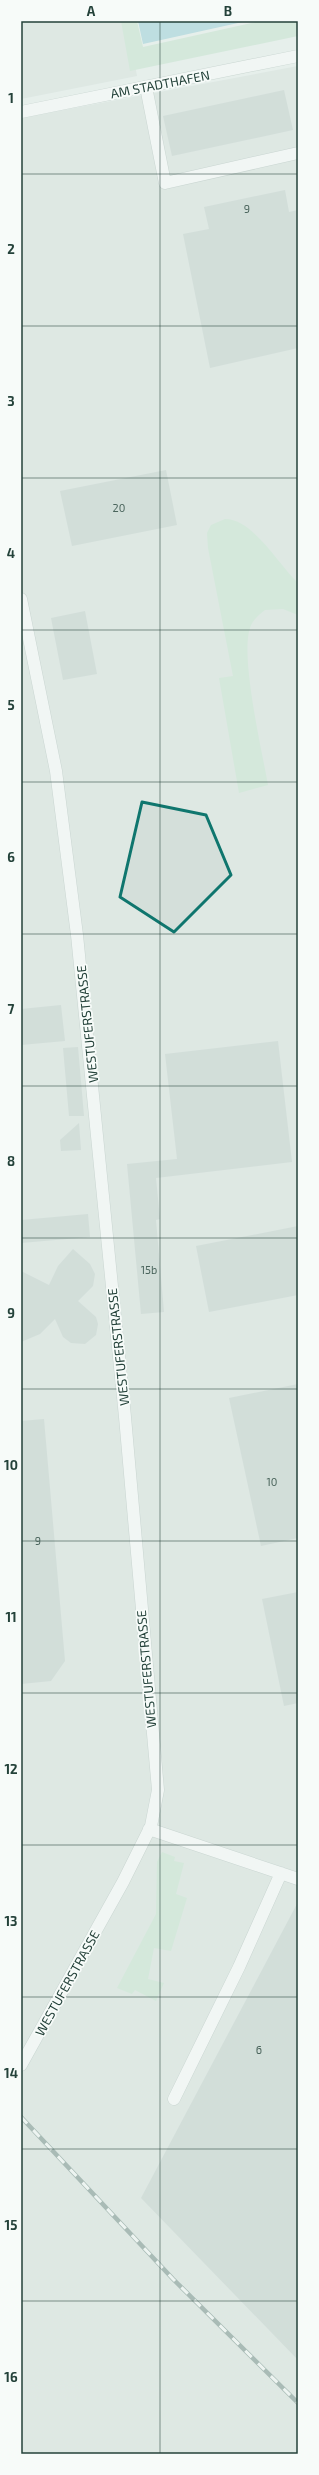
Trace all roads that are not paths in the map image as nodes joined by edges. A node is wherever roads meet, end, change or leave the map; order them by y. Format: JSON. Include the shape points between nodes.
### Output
{"nodes":[{"id":1,"x":298,"y":56,"type":"edge"},
{"id":2,"x":146,"y":87,"type":"junction"},
{"id":3,"x":21,"y":112,"type":"edge"},
{"id":4,"x":298,"y":153,"type":"edge"},
{"id":5,"x":21,"y":600,"type":"edge"},
{"id":6,"x":149,"y":1829,"type":"junction"},
{"id":7,"x":281,"y":1873,"type":"junction"},
{"id":8,"x":298,"y":1879,"type":"edge"},
{"id":9,"x":21,"y":2065,"type":"edge"},
{"id":10,"x":174,"y":2099,"type":"dead end"}],
"edges":[{"from":1,"to":2,"type":"lane","name":"AM STADTHAFEN"},
{"from":2,"to":3,"type":"lane","name":"AM STADTHAFEN"},
{"from":2,"to":4,"type":"lane","via":[[164,183]]},
{"from":5,"to":6,"type":"lane","name":"WESTUFERSTRASSE","via":[[56,772],[80,963],[125,1417],[158,1790]]},
{"from":6,"to":7,"type":"lane"},
{"from":6,"to":9,"type":"lane","name":"WESTUFERSTRASSE","via":[[123,1882]]},
{"from":7,"to":8,"type":"lane"},
{"from":7,"to":10,"type":"lane","via":[[239,1967]]}]}
